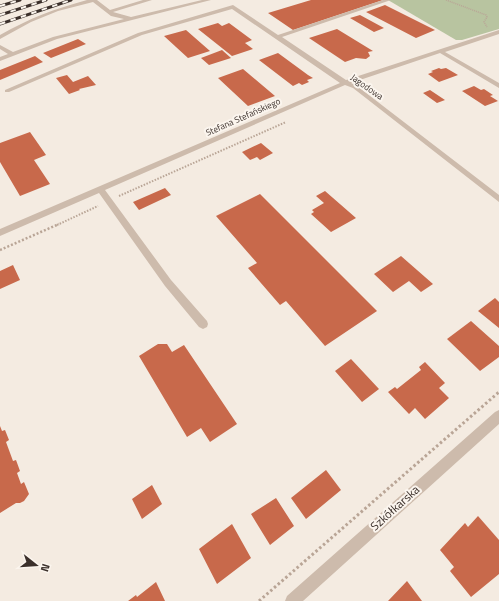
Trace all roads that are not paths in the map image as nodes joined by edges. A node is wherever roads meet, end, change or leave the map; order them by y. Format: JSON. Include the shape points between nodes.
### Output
{"nodes":[{"id":1,"x":93,"y":0,"type":"edge"},
{"id":2,"x":149,"y":0,"type":"edge"},
{"id":3,"x":208,"y":0,"type":"edge"},
{"id":4,"x":388,"y":0,"type":"edge"},
{"id":5,"x":195,"y":1,"type":"edge"},
{"id":6,"x":226,"y":2,"type":"dead end"},
{"id":7,"x":233,"y":7,"type":"junction"},
{"id":8,"x":111,"y":13,"type":"junction"},
{"id":9,"x":133,"y":20,"type":"junction"},
{"id":10,"x":99,"y":28,"type":"junction"},
{"id":11,"x":496,"y":33,"type":"edge"},
{"id":12,"x":0,"y":37,"type":"edge"},
{"id":13,"x":277,"y":37,"type":"junction"},
{"id":14,"x":0,"y":47,"type":"edge"},
{"id":15,"x":440,"y":51,"type":"junction"},
{"id":16,"x":13,"y":54,"type":"junction"},
{"id":17,"x":0,"y":59,"type":"edge"},
{"id":18,"x":347,"y":82,"type":"junction"},
{"id":19,"x":499,"y":86,"type":"edge"},
{"id":20,"x":8,"y":91,"type":"dead end"},
{"id":21,"x":100,"y":189,"type":"junction"},
{"id":22,"x":499,"y":199,"type":"edge"},
{"id":23,"x":0,"y":233,"type":"edge"},
{"id":24,"x":203,"y":324,"type":"dead end"},
{"id":25,"x":499,"y":416,"type":"edge"},
{"id":26,"x":292,"y":601,"type":"edge"}],
"edges":[{"from":1,"to":8,"type":"street"},
{"from":1,"to":12,"type":"street","via":[[56,10]]},
{"from":2,"to":8,"type":"street"},
{"from":3,"to":5,"type":"street"},
{"from":4,"to":13,"type":"street"},
{"from":5,"to":9,"type":"street"},
{"from":6,"to":7,"type":"street","name":"Jagodowa"},
{"from":7,"to":13,"type":"street","name":"Jagodowa"},
{"from":7,"to":20,"type":"street","via":[[140,34]]},
{"from":8,"to":9,"type":"street"},
{"from":8,"to":10,"type":"street"},
{"from":9,"to":10,"type":"street"},
{"from":10,"to":16,"type":"street","via":[[55,38]]},
{"from":11,"to":15,"type":"street","name":"Stefana Stefańskiego"},
{"from":13,"to":18,"type":"street","name":"Jagodowa"},
{"from":14,"to":16,"type":"street"},
{"from":15,"to":18,"type":"street","name":"Stefana Stefańskiego"},
{"from":15,"to":19,"type":"street"},
{"from":16,"to":17,"type":"street"},
{"from":18,"to":21,"type":"street","name":"Stefana Stefańskiego"},
{"from":18,"to":22,"type":"street","name":"Jagodowa"},
{"from":21,"to":23,"type":"street","name":"Stefana Stefańskiego"},
{"from":21,"to":24,"type":"street","via":[[168,283]]},
{"from":25,"to":26,"type":"street","name":"Szkółkarska"}]}
